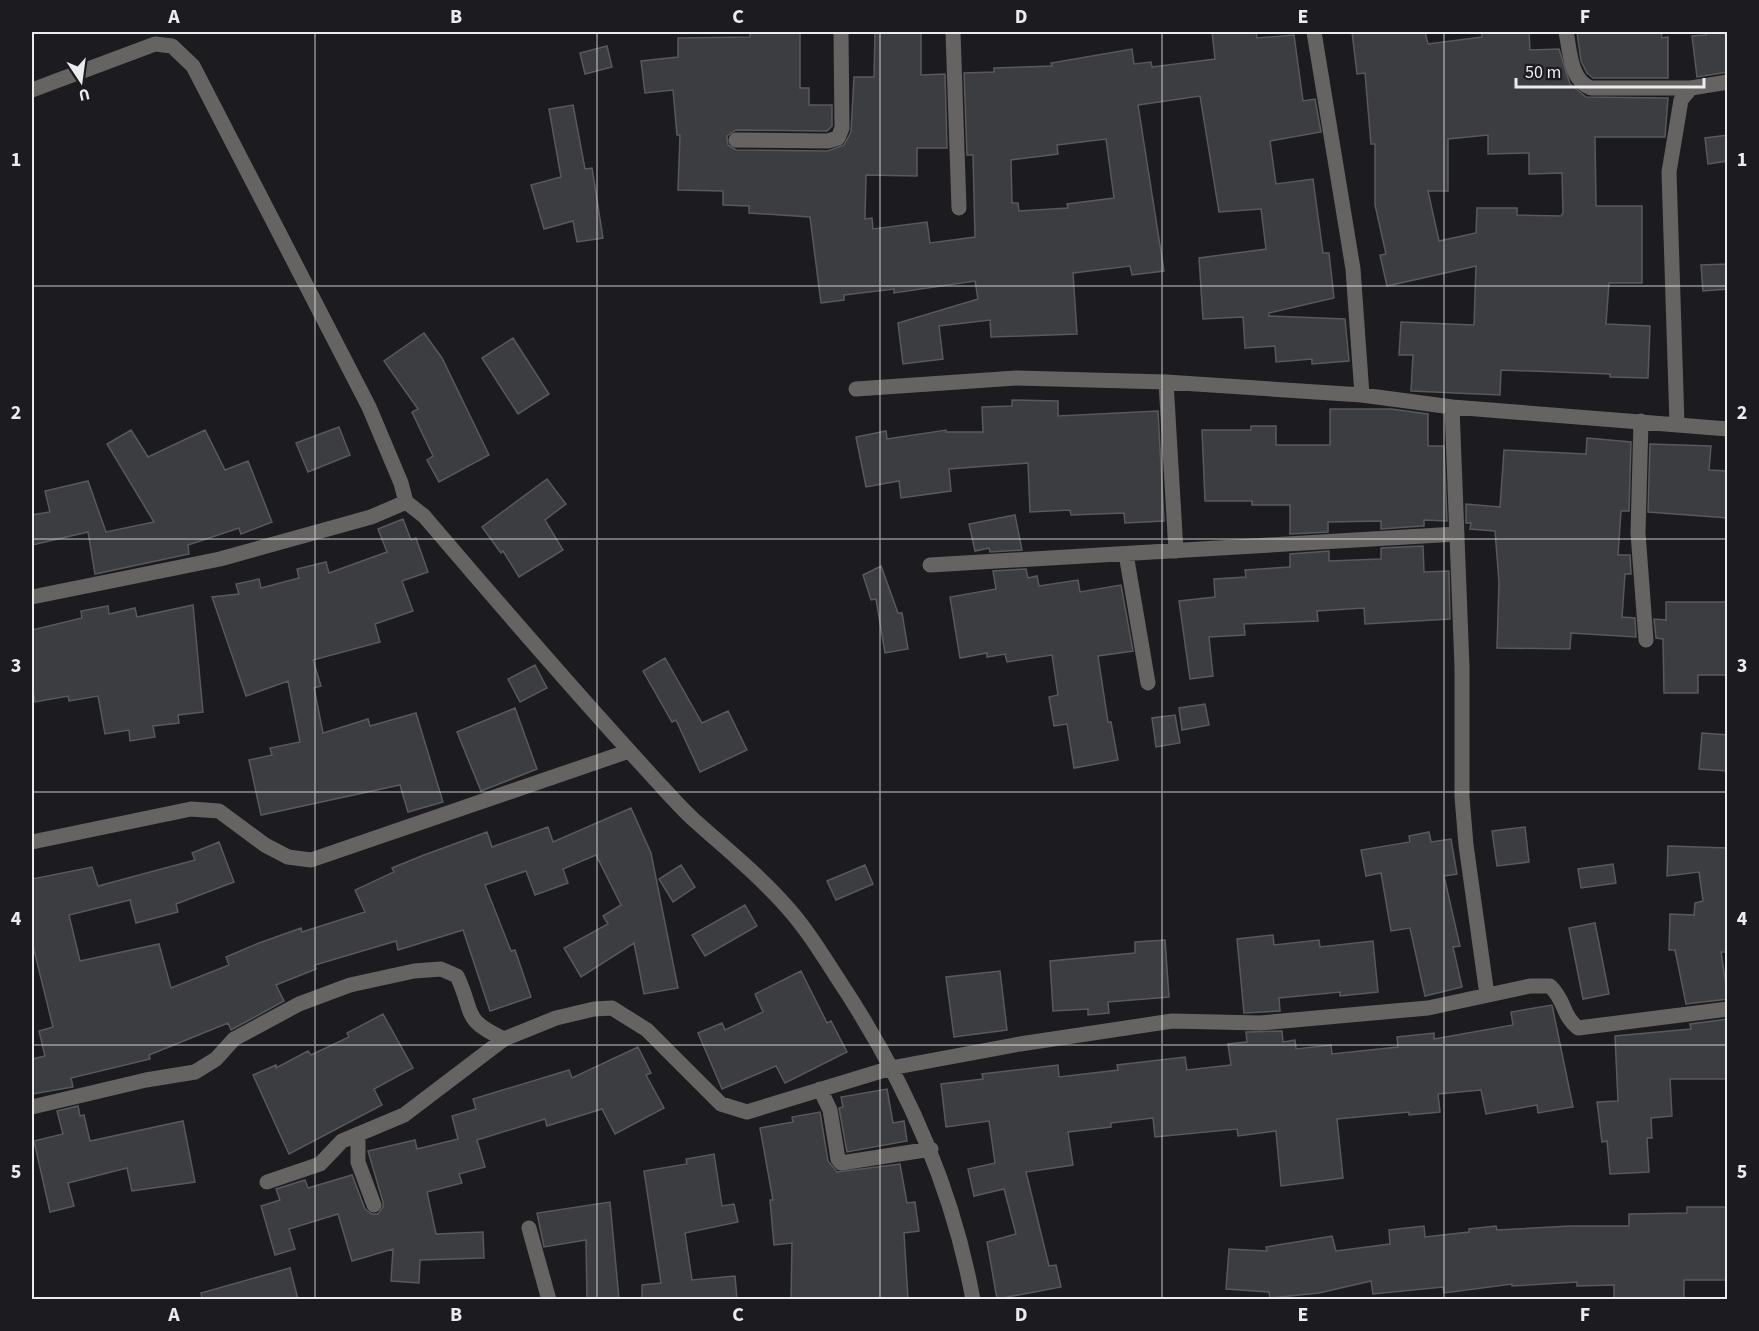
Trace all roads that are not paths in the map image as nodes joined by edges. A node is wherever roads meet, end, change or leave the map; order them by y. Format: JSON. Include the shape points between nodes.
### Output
{"nodes":[{"id":1,"x":841,"y":32,"type":"edge"},
{"id":2,"x":953,"y":32,"type":"edge"},
{"id":3,"x":1314,"y":32,"type":"edge"},
{"id":4,"x":1566,"y":32,"type":"edge"},
{"id":5,"x":1728,"y":82,"type":"edge"},
{"id":6,"x":1691,"y":88,"type":"junction"},
{"id":7,"x":32,"y":90,"type":"edge"},
{"id":8,"x":736,"y":140,"type":"dead end"},
{"id":9,"x":959,"y":208,"type":"dead end"},
{"id":10,"x":1166,"y":382,"type":"junction"},
{"id":11,"x":856,"y":389,"type":"dead end"},
{"id":12,"x":1362,"y":395,"type":"junction"},
{"id":13,"x":1452,"y":407,"type":"junction"},
{"id":14,"x":1641,"y":421,"type":"junction"},
{"id":15,"x":1677,"y":424,"type":"junction"},
{"id":16,"x":1728,"y":429,"type":"edge"},
{"id":17,"x":406,"y":502,"type":"junction"},
{"id":18,"x":1457,"y":534,"type":"junction"},
{"id":19,"x":1176,"y":551,"type":"junction"},
{"id":20,"x":1126,"y":554,"type":"junction"},
{"id":21,"x":930,"y":565,"type":"dead end"},
{"id":22,"x":32,"y":597,"type":"edge"},
{"id":23,"x":1646,"y":640,"type":"dead end"},
{"id":24,"x":1148,"y":683,"type":"dead end"},
{"id":25,"x":629,"y":751,"type":"junction"},
{"id":26,"x":32,"y":843,"type":"edge"},
{"id":27,"x":1487,"y":994,"type":"junction"},
{"id":28,"x":1728,"y":1009,"type":"edge"},
{"id":29,"x":504,"y":1039,"type":"junction"},
{"id":30,"x":891,"y":1068,"type":"junction"},
{"id":31,"x":820,"y":1089,"type":"junction"},
{"id":32,"x":32,"y":1107,"type":"edge"},
{"id":33,"x":358,"y":1134,"type":"junction"},
{"id":34,"x":931,"y":1149,"type":"junction"},
{"id":35,"x":267,"y":1182,"type":"dead end"},
{"id":36,"x":374,"y":1205,"type":"dead end"},
{"id":37,"x":529,"y":1228,"type":"dead end"},
{"id":38,"x":549,"y":1299,"type":"edge"},
{"id":39,"x":973,"y":1299,"type":"edge"}],
"edges":[{"from":1,"to":8,"type":"street","via":[[842,128],[838,138]]},
{"from":2,"to":9,"type":"street"},
{"from":3,"to":12,"type":"street","via":[[1353,269]]},
{"from":4,"to":6,"type":"street","via":[[1573,66],[1583,86]]},
{"from":5,"to":6,"type":"street"},
{"from":6,"to":15,"type":"street","via":[[1681,100],[1669,172]]},
{"from":7,"to":17,"type":"street","via":[[155,44],[172,46],[193,66],[369,407]]},
{"from":10,"to":11,"type":"street","via":[[1016,378]]},
{"from":10,"to":12,"type":"street"},
{"from":10,"to":19,"type":"street"},
{"from":12,"to":13,"type":"street"},
{"from":13,"to":14,"type":"street"},
{"from":13,"to":18,"type":"street"},
{"from":14,"to":15,"type":"street"},
{"from":14,"to":23,"type":"street","via":[[1638,533]]},
{"from":15,"to":16,"type":"street"},
{"from":17,"to":22,"type":"street","via":[[371,517],[232,556]]},
{"from":17,"to":25,"type":"street","via":[[424,516]]},
{"from":18,"to":19,"type":"street"},
{"from":18,"to":27,"type":"street","via":[[1462,797]]},
{"from":19,"to":20,"type":"street"},
{"from":20,"to":21,"type":"street"},
{"from":20,"to":24,"type":"street"},
{"from":25,"to":26,"type":"street","via":[[311,860],[288,857],[265,845],[219,811],[191,809]]},
{"from":25,"to":30,"type":"street","via":[[692,818],[788,907],[855,1005]]},
{"from":27,"to":28,"type":"street","via":[[1550,986],[1561,996],[1566,1019],[1578,1028]]},
{"from":27,"to":30,"type":"street","via":[[1428,1008],[1271,1022],[1172,1021]]},
{"from":29,"to":31,"type":"street","via":[[556,1018],[612,1008],[647,1030],[714,1098],[729,1108],[747,1112]]},
{"from":29,"to":32,"type":"street","via":[[471,1019],[457,976],[441,969],[414,971],[350,986],[299,1004],[234,1039],[216,1059],[195,1072]]},
{"from":29,"to":33,"type":"street","via":[[404,1115]]},
{"from":30,"to":31,"type":"street"},
{"from":30,"to":34,"type":"street"},
{"from":31,"to":34,"type":"street","via":[[830,1110],[841,1163]]},
{"from":33,"to":35,"type":"street","via":[[342,1141],[320,1164]]},
{"from":33,"to":36,"type":"street","via":[[358,1162]]},
{"from":34,"to":39,"type":"street","via":[[952,1209]]},
{"from":37,"to":38,"type":"street"}]}
